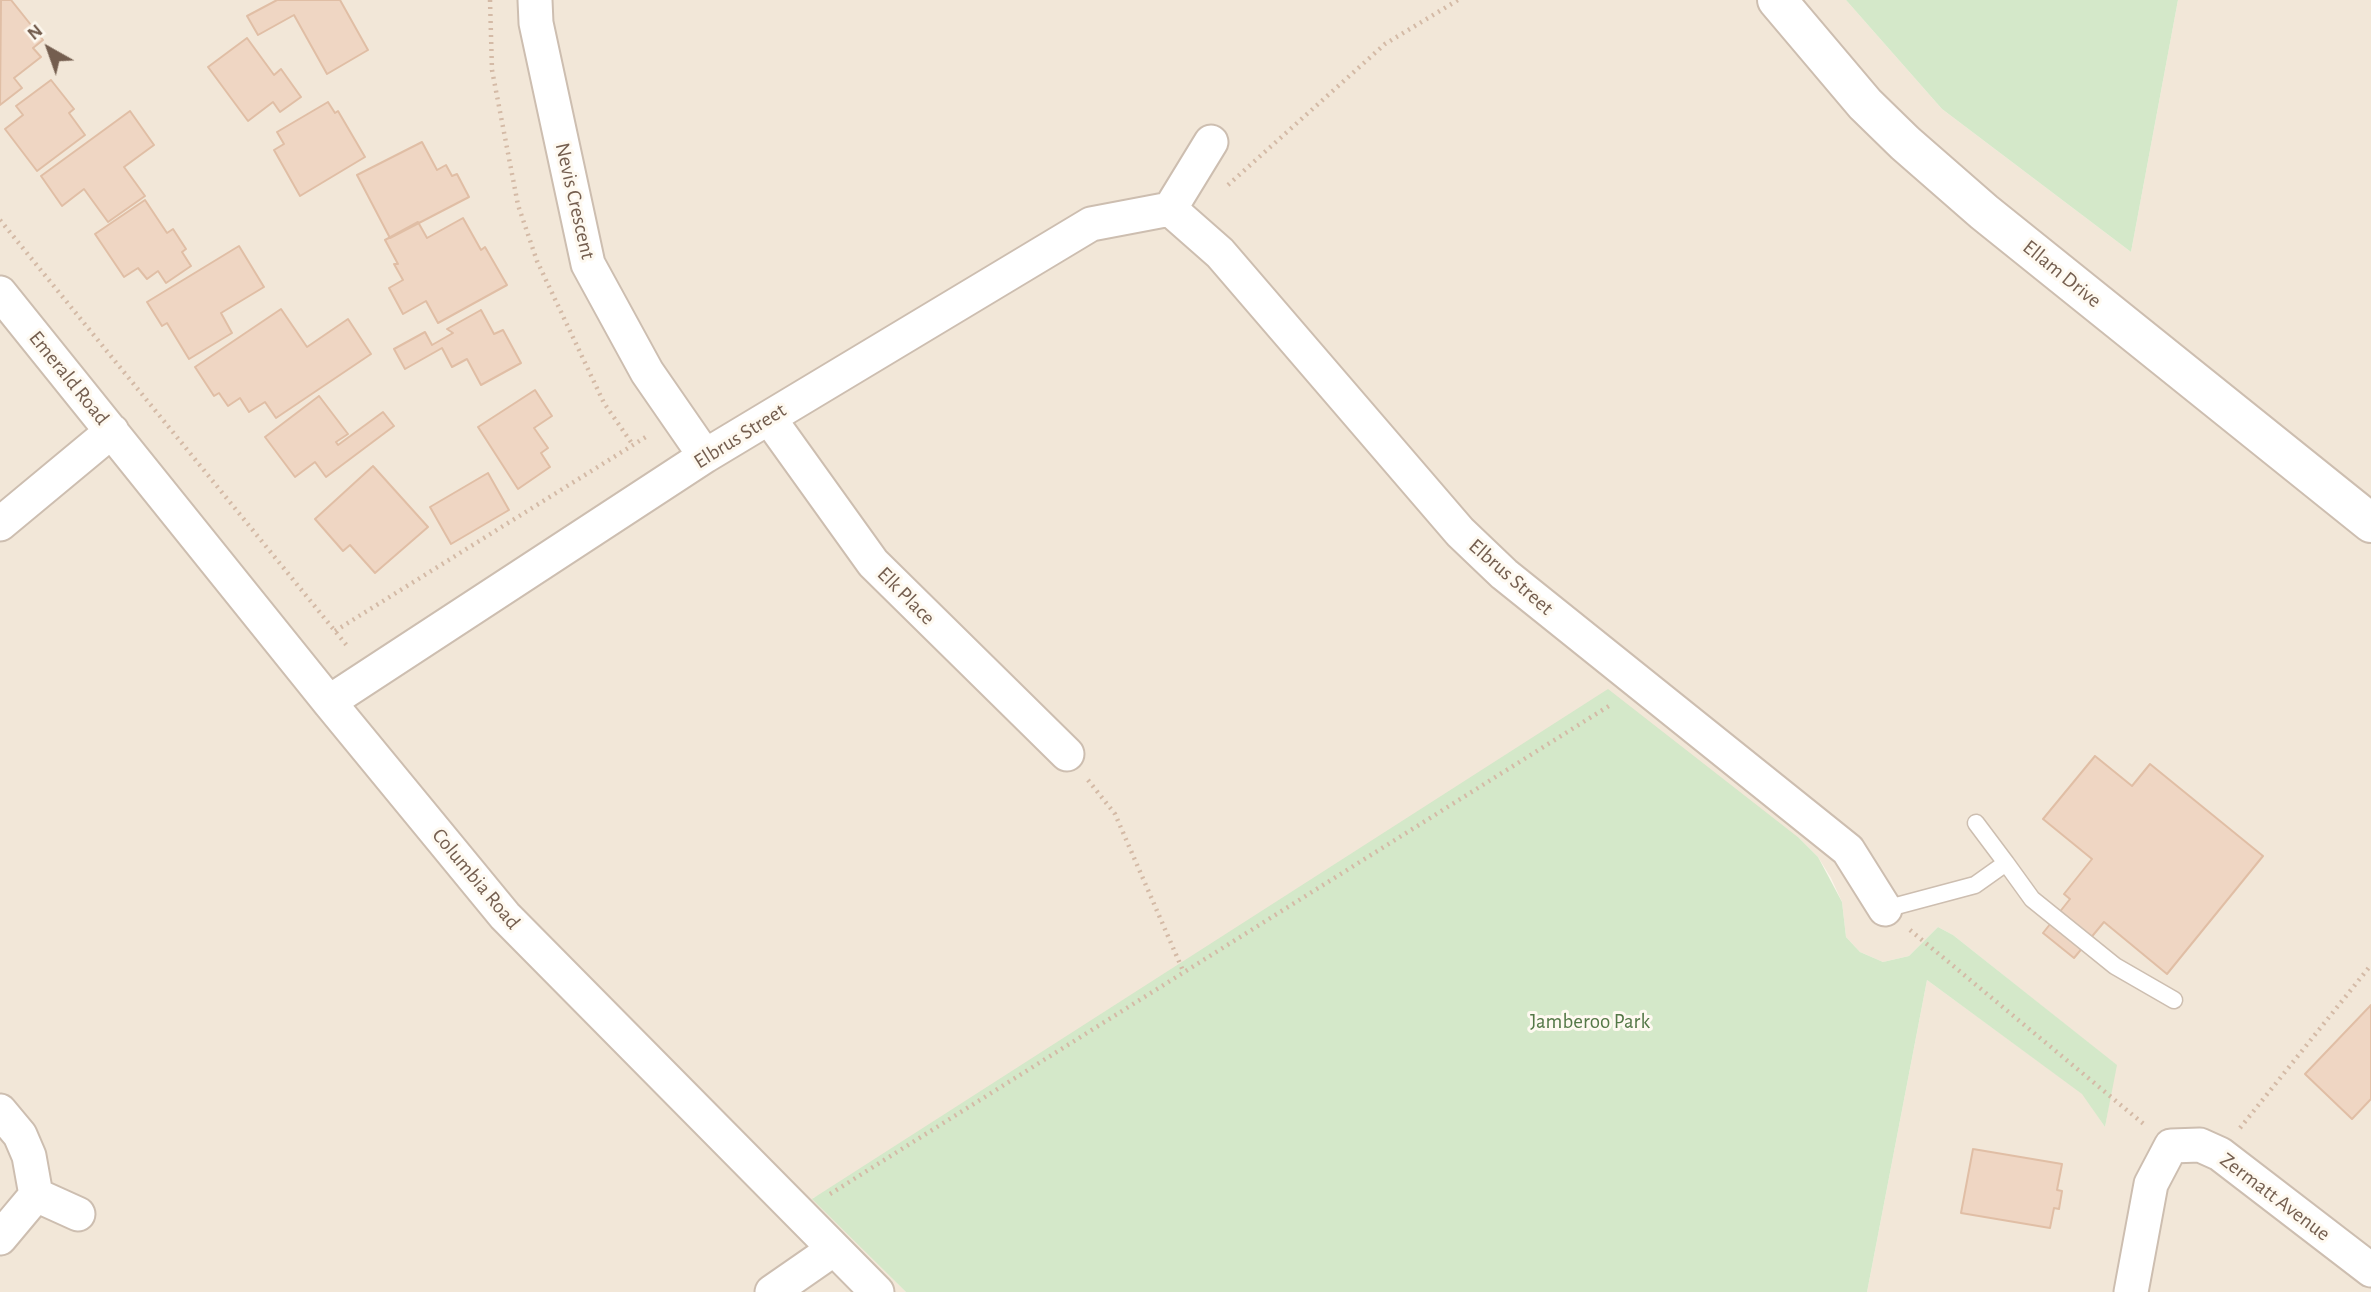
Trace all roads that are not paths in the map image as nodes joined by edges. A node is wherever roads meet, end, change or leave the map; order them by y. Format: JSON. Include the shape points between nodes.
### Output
{"nodes":[{"id":1,"x":536,"y":0,"type":"edge"},
{"id":2,"x":1777,"y":0,"type":"edge"},
{"id":3,"x":1211,"y":142,"type":"dead end"},
{"id":4,"x":1179,"y":217,"type":"junction"},
{"id":5,"x":0,"y":293,"type":"edge"},
{"id":6,"x":769,"y":418,"type":"junction"},
{"id":7,"x":112,"y":431,"type":"junction"},
{"id":8,"x":705,"y":457,"type":"junction"},
{"id":9,"x":2371,"y":523,"type":"edge"},
{"id":10,"x":0,"y":524,"type":"edge"},
{"id":11,"x":329,"y":702,"type":"junction"},
{"id":12,"x":1068,"y":754,"type":"road end"},
{"id":13,"x":1976,"y":823,"type":"dead end"},
{"id":14,"x":2006,"y":863,"type":"junction"},
{"id":15,"x":1885,"y":909,"type":"joint"},
{"id":16,"x":2174,"y":1000,"type":"dead end"},
{"id":17,"x":0,"y":1111,"type":"edge"},
{"id":18,"x":36,"y":1195,"type":"junction"},
{"id":19,"x":78,"y":1214,"type":"dead end"},
{"id":20,"x":0,"y":1238,"type":"edge"},
{"id":21,"x":834,"y":1249,"type":"junction"},
{"id":22,"x":2371,"y":1270,"type":"edge"},
{"id":23,"x":772,"y":1292,"type":"edge"},
{"id":24,"x":877,"y":1292,"type":"edge"},
{"id":25,"x":2131,"y":1292,"type":"edge"}],
"edges":[{"from":1,"to":8,"type":"street","name":"Nevis Crescent","via":[[536,23],[588,264],[647,372]]},
{"from":2,"to":9,"type":"street","name":"Ellam Drive","via":[[1865,104],[1905,143],[1984,212]]},
{"from":3,"to":4,"type":"street"},
{"from":4,"to":6,"type":"street","name":"Elbrus Street","via":[[1091,223]]},
{"from":4,"to":15,"type":"street","name":"Elbrus Street","via":[[1220,253],[1460,532],[1504,574],[1849,850]]},
{"from":5,"to":7,"type":"street","name":"Emerald Road"},
{"from":6,"to":8,"type":"street","name":"Elbrus Street"},
{"from":6,"to":12,"type":"street","name":"Elk Place","via":[[873,563]]},
{"from":7,"to":10,"type":"street"},
{"from":7,"to":11,"type":"street","name":"Columbia Road"},
{"from":8,"to":11,"type":"street","name":"Elbrus Street"},
{"from":11,"to":21,"type":"street","name":"Columbia Road","via":[[505,916]]},
{"from":13,"to":14,"type":"lane"},
{"from":14,"to":15,"type":"lane","via":[[1975,885]]},
{"from":14,"to":16,"type":"lane","via":[[2032,899],[2115,966]]},
{"from":17,"to":18,"type":"street","via":[[20,1135]]},
{"from":18,"to":19,"type":"street"},
{"from":18,"to":20,"type":"street"},
{"from":21,"to":23,"type":"street"},
{"from":21,"to":24,"type":"street","name":"Columbia Road"},
{"from":22,"to":25,"type":"street","name":"Zermatt Avenue","via":[[2220,1154],[2200,1145],[2171,1146],[2151,1184]]}]}
